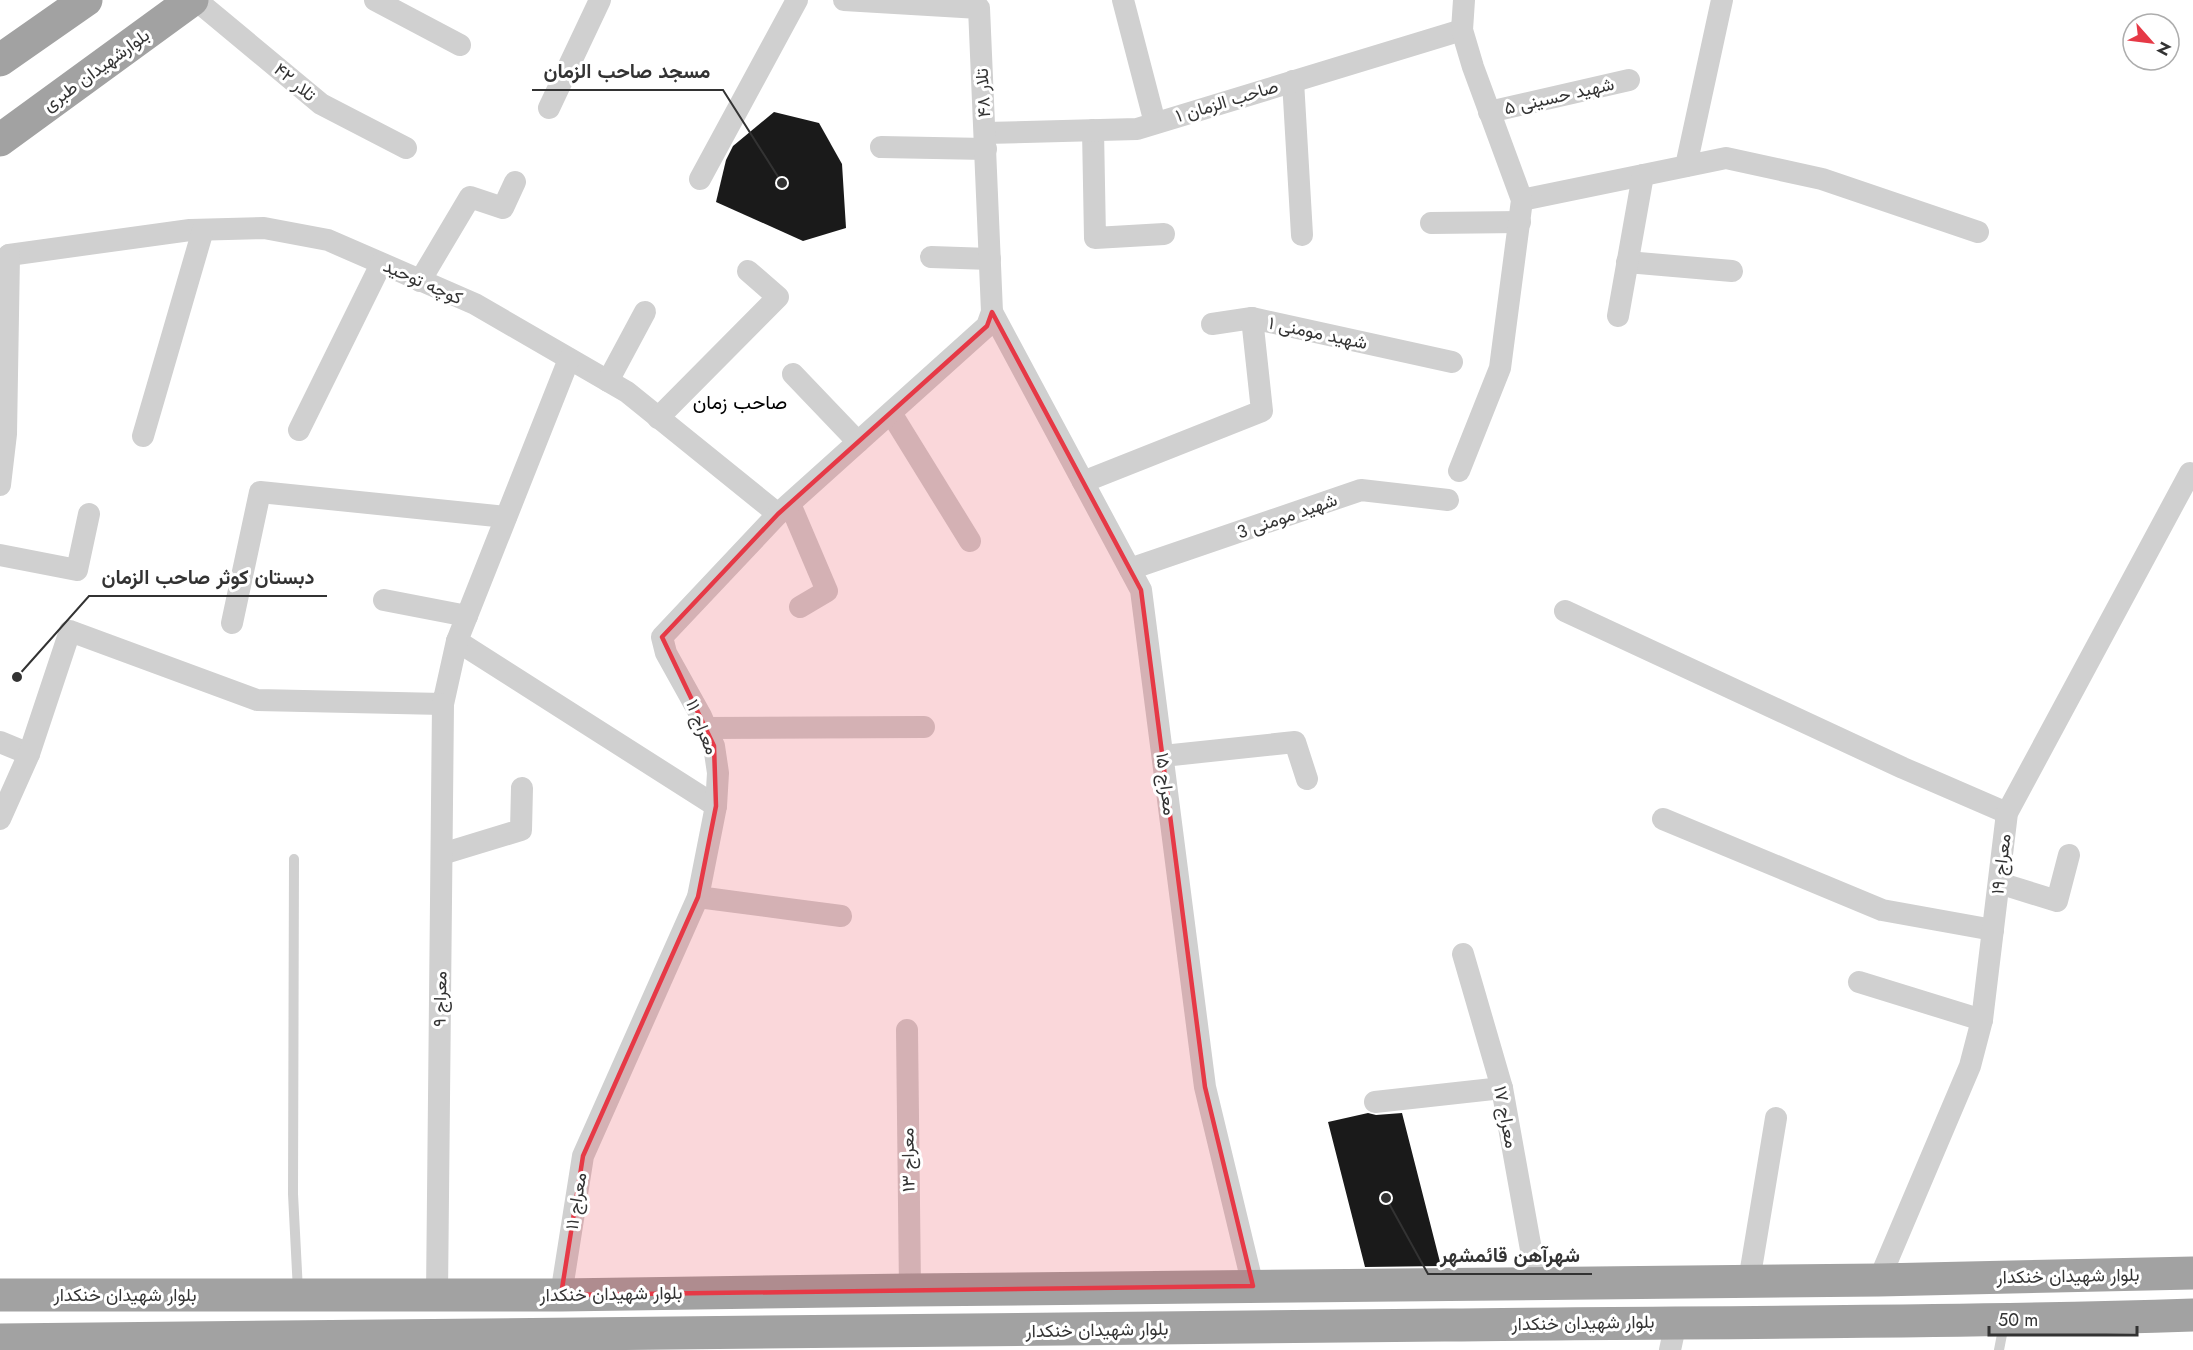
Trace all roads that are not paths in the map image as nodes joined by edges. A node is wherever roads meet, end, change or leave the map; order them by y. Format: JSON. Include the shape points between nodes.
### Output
{"nodes":[{"id":1,"x":86,"y":0,"type":"edge"},
{"id":2,"x":194,"y":0,"type":"edge"},
{"id":3,"x":375,"y":0,"type":"edge"},
{"id":4,"x":600,"y":0,"type":"edge"},
{"id":5,"x":796,"y":0,"type":"edge"},
{"id":6,"x":844,"y":0,"type":"edge"},
{"id":7,"x":1123,"y":0,"type":"edge"},
{"id":8,"x":1464,"y":0,"type":"edge"},
{"id":9,"x":1722,"y":0,"type":"edge"},
{"id":10,"x":895,"y":2,"type":"edge"},
{"id":11,"x":1462,"y":30,"type":"junction"},
{"id":12,"x":460,"y":45,"type":"dead end"},
{"id":13,"x":0,"y":60,"type":"edge"},
{"id":14,"x":1629,"y":80,"type":"dead end"},
{"id":15,"x":1293,"y":81,"type":"junction"},
{"id":16,"x":549,"y":108,"type":"dead end"},
{"id":17,"x":1489,"y":112,"type":"junction"},
{"id":18,"x":1155,"y":123,"type":"junction"},
{"id":19,"x":1093,"y":130,"type":"junction"},
{"id":20,"x":0,"y":140,"type":"edge"},
{"id":21,"x":985,"y":141,"type":"junction"},
{"id":22,"x":881,"y":147,"type":"dead end"},
{"id":23,"x":406,"y":148,"type":"dead end"},
{"id":24,"x":1686,"y":166,"type":"junction"},
{"id":25,"x":1643,"y":175,"type":"junction"},
{"id":26,"x":700,"y":179,"type":"dead end"},
{"id":27,"x":516,"y":182,"type":"dead end"},
{"id":28,"x":1521,"y":211,"type":"junction"},
{"id":29,"x":1431,"y":223,"type":"dead end"},
{"id":30,"x":203,"y":230,"type":"junction"},
{"id":31,"x":1978,"y":232,"type":"dead end"},
{"id":32,"x":1164,"y":234,"type":"dead end"},
{"id":33,"x":1302,"y":236,"type":"dead end"},
{"id":34,"x":4,"y":248,"type":"edge"},
{"id":35,"x":931,"y":257,"type":"dead end"},
{"id":36,"x":990,"y":259,"type":"junction"},
{"id":37,"x":1627,"y":262,"type":"junction"},
{"id":38,"x":381,"y":264,"type":"junction"},
{"id":39,"x":1732,"y":271,"type":"dead end"},
{"id":40,"x":748,"y":272,"type":"dead end"},
{"id":41,"x":420,"y":281,"type":"junction"},
{"id":42,"x":645,"y":312,"type":"dead end"},
{"id":43,"x":992,"y":312,"type":"junction"},
{"id":44,"x":1618,"y":316,"type":"dead end"},
{"id":45,"x":1252,"y":318,"type":"junction"},
{"id":46,"x":1212,"y":324,"type":"dead end"},
{"id":47,"x":569,"y":359,"type":"junction"},
{"id":48,"x":1452,"y":362,"type":"dead end"},
{"id":49,"x":793,"y":374,"type":"dead end"},
{"id":50,"x":608,"y":381,"type":"junction"},
{"id":51,"x":891,"y":413,"type":"junction"},
{"id":52,"x":658,"y":418,"type":"junction"},
{"id":53,"x":299,"y":430,"type":"dead end"},
{"id":54,"x":3,"y":434,"type":"edge"},
{"id":55,"x":143,"y":436,"type":"dead end"},
{"id":56,"x":858,"y":442,"type":"junction"},
{"id":57,"x":1459,"y":471,"type":"dead end"},
{"id":58,"x":2190,"y":473,"type":"dead end"},
{"id":59,"x":1083,"y":482,"type":"junction"},
{"id":60,"x":0,"y":485,"type":"edge"},
{"id":61,"x":1448,"y":500,"type":"dead end"},
{"id":62,"x":784,"y":509,"type":"junction"},
{"id":63,"x":89,"y":514,"type":"dead end"},
{"id":64,"x":506,"y":517,"type":"junction"},
{"id":65,"x":970,"y":541,"type":"dead end"},
{"id":66,"x":0,"y":555,"type":"edge"},
{"id":67,"x":1130,"y":569,"type":"junction"},
{"id":68,"x":384,"y":600,"type":"dead end"},
{"id":69,"x":800,"y":607,"type":"dead end"},
{"id":70,"x":1566,"y":611,"type":"dead end"},
{"id":71,"x":467,"y":616,"type":"junction"},
{"id":72,"x":232,"y":623,"type":"dead end"},
{"id":73,"x":457,"y":641,"type":"junction"},
{"id":74,"x":443,"y":704,"type":"junction"},
{"id":75,"x":924,"y":727,"type":"dead end"},
{"id":76,"x":706,"y":728,"type":"junction"},
{"id":77,"x":0,"y":742,"type":"edge"},
{"id":78,"x":29,"y":754,"type":"junction"},
{"id":79,"x":1162,"y":756,"type":"junction"},
{"id":80,"x":1307,"y":779,"type":"dead end"},
{"id":81,"x":522,"y":788,"type":"dead end"},
{"id":82,"x":716,"y":806,"type":"junction"},
{"id":83,"x":2007,"y":813,"type":"junction"},
{"id":84,"x":0,"y":819,"type":"edge"},
{"id":85,"x":1663,"y":819,"type":"dead end"},
{"id":86,"x":442,"y":854,"type":"junction"},
{"id":87,"x":2069,"y":855,"type":"dead end"},
{"id":88,"x":294,"y":859,"type":"dead end"},
{"id":89,"x":1999,"y":883,"type":"junction"},
{"id":90,"x":698,"y":897,"type":"junction"},
{"id":91,"x":841,"y":916,"type":"dead end"},
{"id":92,"x":1993,"y":930,"type":"junction"},
{"id":93,"x":1463,"y":954,"type":"dead end"},
{"id":94,"x":1859,"y":982,"type":"dead end"},
{"id":95,"x":1982,"y":1020,"type":"junction"},
{"id":96,"x":907,"y":1030,"type":"dead end"},
{"id":97,"x":1502,"y":1088,"type":"junction"},
{"id":98,"x":1375,"y":1102,"type":"dead end"},
{"id":99,"x":1776,"y":1118,"type":"dead end"},
{"id":100,"x":2193,"y":1274,"type":"edge"},
{"id":101,"x":1879,"y":1280,"type":"junction"},
{"id":102,"x":1749,"y":1281,"type":"junction"},
{"id":103,"x":1537,"y":1283,"type":"junction"},
{"id":104,"x":1253,"y":1286,"type":"junction"},
{"id":105,"x":910,"y":1290,"type":"junction"},
{"id":106,"x":0,"y":1295,"type":"edge"},
{"id":107,"x":298,"y":1295,"type":"junction"},
{"id":108,"x":437,"y":1295,"type":"junction"},
{"id":109,"x":561,"y":1295,"type":"junction"},
{"id":110,"x":2193,"y":1315,"type":"edge"},
{"id":111,"x":1673,"y":1336,"type":"edge"},
{"id":112,"x":2002,"y":1336,"type":"edge"},
{"id":113,"x":0,"y":1340,"type":"edge"}],
"edges":[{"from":1,"to":13,"type":"highway"},
{"from":2,"to":20,"type":"highway","name":"بلوارشهیدان طبری"},
{"from":2,"to":23,"type":"street","name":"تلار ۴۲","via":[[321,104]]},
{"from":3,"to":12,"type":"street"},
{"from":4,"to":16,"type":"street"},
{"from":5,"to":26,"type":"street"},
{"from":6,"to":10,"type":"street","name":"تلار ۴۸"},
{"from":7,"to":18,"type":"street"},
{"from":8,"to":11,"type":"street"},
{"from":9,"to":24,"type":"street"},
{"from":10,"to":21,"type":"street","name":"تلار ۴۸","via":[[979,8]]},
{"from":11,"to":15,"type":"street","name":"صاحب الزمان ۱"},
{"from":11,"to":17,"type":"street"},
{"from":14,"to":17,"type":"street","name":"شهید حسینی ۵"},
{"from":15,"to":18,"type":"street","name":"صاحب الزمان ۱"},
{"from":15,"to":33,"type":"street"},
{"from":17,"to":28,"type":"street"},
{"from":18,"to":19,"type":"street","name":"صاحب الزمان ۱","via":[[1137,129]]},
{"from":19,"to":21,"type":"street","name":"صاحب الزمان ۱"},
{"from":19,"to":32,"type":"street","via":[[1095,238]]},
{"from":21,"to":22,"type":"street","name":"صاحب الزمان ۱"},
{"from":21,"to":36,"type":"street","name":"تلار ۴۸"},
{"from":24,"to":25,"type":"street"},
{"from":24,"to":31,"type":"street","via":[[1726,158],[1822,179]]},
{"from":25,"to":28,"type":"street"},
{"from":25,"to":37,"type":"street"},
{"from":27,"to":41,"type":"street","via":[[503,208],[470,197]]},
{"from":28,"to":29,"type":"street"},
{"from":28,"to":57,"type":"street","via":[[1500,368]]},
{"from":30,"to":34,"type":"street","name":"کوچه توحید"},
{"from":30,"to":38,"type":"street","name":"کوچه توحید","via":[[264,228],[328,240]]},
{"from":30,"to":55,"type":"street"},
{"from":34,"to":54,"type":"street"},
{"from":35,"to":36,"type":"street"},
{"from":36,"to":43,"type":"street","name":"تلار ۴۸"},
{"from":37,"to":39,"type":"street"},
{"from":37,"to":44,"type":"street"},
{"from":38,"to":41,"type":"street","name":"کوچه توحید"},
{"from":38,"to":53,"type":"street"},
{"from":40,"to":52,"type":"street","via":[[778,297]]},
{"from":41,"to":47,"type":"street","name":"کوچه توحید","via":[[475,304]]},
{"from":42,"to":50,"type":"street"},
{"from":43,"to":51,"type":"street","name":"معراج ۱۱","via":[[987,327]]},
{"from":43,"to":59,"type":"street","name":"معراج ۱۵"},
{"from":45,"to":46,"type":"street"},
{"from":45,"to":48,"type":"street","name":"شهید مومنی ۱"},
{"from":45,"to":59,"type":"street","name":"شهید مومنی ۱","via":[[1262,411]]},
{"from":47,"to":50,"type":"street","name":"کوچه توحید"},
{"from":47,"to":64,"type":"street","name":"معراج ۹"},
{"from":49,"to":56,"type":"street"},
{"from":50,"to":52,"type":"street","name":"کوچه توحید"},
{"from":51,"to":56,"type":"street","name":"معراج ۱۱"},
{"from":51,"to":65,"type":"street"},
{"from":52,"to":62,"type":"street","name":"کوچه توحید"},
{"from":54,"to":60,"type":"street"},
{"from":56,"to":62,"type":"street","name":"معراج ۱۱"},
{"from":58,"to":83,"type":"street","name":"معراج ۱۹"},
{"from":59,"to":67,"type":"street","name":"معراج ۱۵"},
{"from":61,"to":67,"type":"street","name":"شهید مومنی 3","via":[[1361,490]]},
{"from":62,"to":69,"type":"street","via":[[827,591]]},
{"from":62,"to":76,"type":"street","name":"معراج ۱۱","via":[[662,638]]},
{"from":63,"to":66,"type":"street","via":[[77,570]]},
{"from":64,"to":71,"type":"street","name":"معراج ۹"},
{"from":64,"to":72,"type":"street","via":[[260,492]]},
{"from":67,"to":79,"type":"street","name":"معراج ۱۵","via":[[1141,590]]},
{"from":68,"to":71,"type":"street"},
{"from":70,"to":83,"type":"street"},
{"from":71,"to":73,"type":"street","name":"معراج ۹"},
{"from":73,"to":74,"type":"street","name":"معراج ۹"},
{"from":73,"to":82,"type":"street"},
{"from":74,"to":78,"type":"street","via":[[257,700],[70,631]]},
{"from":74,"to":86,"type":"street","name":"معراج ۹"},
{"from":75,"to":76,"type":"street"},
{"from":76,"to":82,"type":"street","name":"معراج ۱۱","via":[[714,746],[718,774]]},
{"from":77,"to":78,"type":"street"},
{"from":78,"to":84,"type":"street"},
{"from":79,"to":80,"type":"street","via":[[1294,742]]},
{"from":79,"to":104,"type":"street","name":"معراج ۱۵","via":[[1205,1087]]},
{"from":81,"to":86,"type":"street","via":[[521,830]]},
{"from":82,"to":90,"type":"street","name":"معراج ۱۱"},
{"from":83,"to":89,"type":"street","name":"معراج ۱۹"},
{"from":85,"to":92,"type":"street","via":[[1882,910]]},
{"from":86,"to":108,"type":"street","name":"معراج ۹"},
{"from":87,"to":89,"type":"street","via":[[2057,901]]},
{"from":88,"to":107,"type":"lane","via":[[293,1194]]},
{"from":89,"to":92,"type":"street","name":"معراج ۱۹"},
{"from":90,"to":91,"type":"street"},
{"from":90,"to":109,"type":"street","name":"معراج ۱۱","via":[[583,1156]]},
{"from":92,"to":95,"type":"street","name":"معراج ۱۹"},
{"from":93,"to":97,"type":"street","name":"معراج ۱۷"},
{"from":94,"to":95,"type":"street"},
{"from":95,"to":101,"type":"street","name":"معراج ۱۹","via":[[1970,1066]]},
{"from":96,"to":105,"type":"street","name":"معراج ۱۳"},
{"from":97,"to":98,"type":"street"},
{"from":97,"to":103,"type":"street","name":"معراج ۱۷"},
{"from":99,"to":102,"type":"street"},
{"from":100,"to":101,"type":"highway","name":"بلوار شهیدان خنکدار"},
{"from":101,"to":102,"type":"highway","name":"بلوار شهیدان خنکدار"},
{"from":102,"to":103,"type":"highway","name":"بلوار شهیدان خنکدار"},
{"from":103,"to":104,"type":"highway","name":"بلوار شهیدان خنکدار"},
{"from":104,"to":105,"type":"highway","name":"بلوار شهیدان خنکدار"},
{"from":105,"to":109,"type":"highway","name":"بلوار شهیدان خنکدار"},
{"from":106,"to":107,"type":"highway","name":"بلوار شهیدان خنکدار"},
{"from":107,"to":108,"type":"highway","name":"بلوار شهیدان خنکدار"},
{"from":108,"to":109,"type":"highway","name":"بلوار شهیدان خنکدار"},
{"from":110,"to":112,"type":"highway","name":"بلوار شهیدان خنکدار"},
{"from":111,"to":112,"type":"highway","name":"بلوار شهیدان خنکدار"},
{"from":111,"to":113,"type":"highway","name":"بلوار شهیدان خنکدار"}]}
